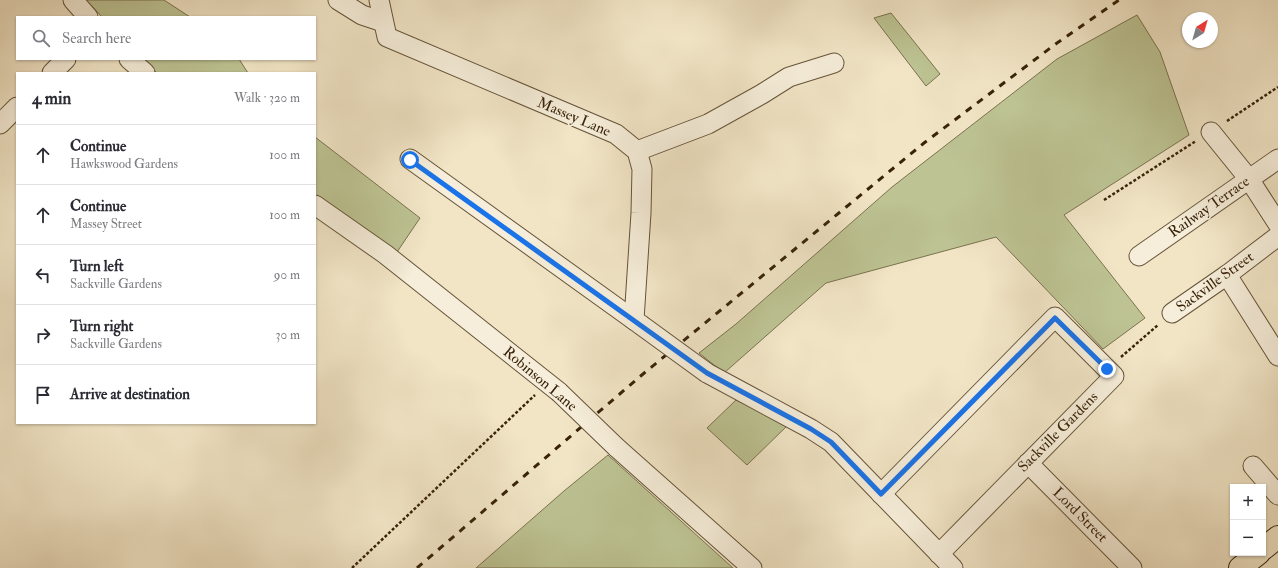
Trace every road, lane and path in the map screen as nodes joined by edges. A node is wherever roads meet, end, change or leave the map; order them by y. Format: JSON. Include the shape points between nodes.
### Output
{"nodes":[{"id":1,"x":73,"y":0,"type":"edge"},
{"id":2,"x":338,"y":0,"type":"edge"},
{"id":3,"x":379,"y":0,"type":"edge"},
{"id":4,"x":87,"y":16,"type":"edge"},
{"id":5,"x":383,"y":22,"type":"junction"},
{"id":6,"x":65,"y":60,"type":"edge"},
{"id":7,"x":130,"y":60,"type":"edge"},
{"id":8,"x":834,"y":63,"type":"dead end"},
{"id":9,"x":53,"y":72,"type":"edge"},
{"id":10,"x":144,"y":72,"type":"edge"},
{"id":11,"x":1278,"y":87,"type":"edge"},
{"id":12,"x":16,"y":109,"type":"edge"},
{"id":13,"x":0,"y":124,"type":"edge"},
{"id":14,"x":1211,"y":132,"type":"junction"},
{"id":15,"x":637,"y":151,"type":"junction"},
{"id":16,"x":1278,"y":159,"type":"edge"},
{"id":17,"x":410,"y":160,"type":"dead end"},
{"id":18,"x":1249,"y":179,"type":"junction"},
{"id":19,"x":1104,"y":200,"type":"dead end"},
{"id":20,"x":316,"y":206,"type":"edge"},
{"id":21,"x":1278,"y":224,"type":"edge"},
{"id":22,"x":1278,"y":236,"type":"edge"},
{"id":23,"x":1140,"y":256,"type":"dead end"},
{"id":24,"x":1227,"y":275,"type":"junction"},
{"id":25,"x":1172,"y":313,"type":"joint"},
{"id":26,"x":638,"y":322,"type":"junction"},
{"id":27,"x":1278,"y":356,"type":"edge"},
{"id":28,"x":1107,"y":369,"type":"junction"},
{"id":29,"x":553,"y":388,"type":"junction"},
{"id":30,"x":1028,"y":463,"type":"junction"},
{"id":31,"x":1253,"y":466,"type":"dead end"},
{"id":32,"x":881,"y":494,"type":"junction"},
{"id":33,"x":1278,"y":495,"type":"edge"},
{"id":34,"x":1278,"y":537,"type":"edge"},
{"id":35,"x":1266,"y":547,"type":"edge"},
{"id":36,"x":938,"y":554,"type":"junction"},
{"id":37,"x":1254,"y":556,"type":"edge"},
{"id":38,"x":1125,"y":566,"type":"edge"},
{"id":39,"x":352,"y":568,"type":"edge"},
{"id":40,"x":752,"y":568,"type":"edge"},
{"id":41,"x":953,"y":568,"type":"edge"},
{"id":42,"x":1240,"y":568,"type":"edge"}],
"edges":[{"from":1,"to":4,"type":"street"},
{"from":2,"to":5,"type":"street","via":[[362,15]]},
{"from":3,"to":5,"type":"street","name":"Massey Lane"},
{"from":5,"to":15,"type":"street","name":"Massey Lane","via":[[387,37],[616,134]]},
{"from":6,"to":9,"type":"street"},
{"from":7,"to":10,"type":"street"},
{"from":8,"to":15,"type":"street","via":[[790,77],[708,124]]},
{"from":11,"to":14,"type":"path"},
{"from":12,"to":13,"type":"street"},
{"from":14,"to":18,"type":"street"},
{"from":14,"to":19,"type":"path"},
{"from":15,"to":26,"type":"street","via":[[642,169]]},
{"from":16,"to":18,"type":"street","name":"Railway Terrace"},
{"from":17,"to":26,"type":"street"},
{"from":18,"to":21,"type":"street"},
{"from":18,"to":23,"type":"street","name":"Railway Terrace"},
{"from":20,"to":29,"type":"street","name":"Robinson Lane","via":[[385,254]]},
{"from":22,"to":24,"type":"street","name":"Sackville Street"},
{"from":24,"to":25,"type":"street","name":"Sackville Street"},
{"from":24,"to":27,"type":"street"},
{"from":25,"to":28,"type":"path"},
{"from":26,"to":32,"type":"street","bridge":true,"via":[[707,373],[831,442]]},
{"from":28,"to":30,"type":"street","name":"Sackville Gardens","via":[[1114,376]]},
{"from":28,"to":32,"type":"street","via":[[1055,318]]},
{"from":29,"to":39,"type":"path"},
{"from":29,"to":40,"type":"street","name":"Robinson Lane","bridge":true},
{"from":30,"to":36,"type":"street","name":"Sackville Gardens"},
{"from":30,"to":38,"type":"street","name":"Lord Street"},
{"from":31,"to":33,"type":"street"},
{"from":32,"to":36,"type":"street"},
{"from":34,"to":35,"type":"highway"},
{"from":36,"to":41,"type":"street"},
{"from":37,"to":42,"type":"highway"}]}
